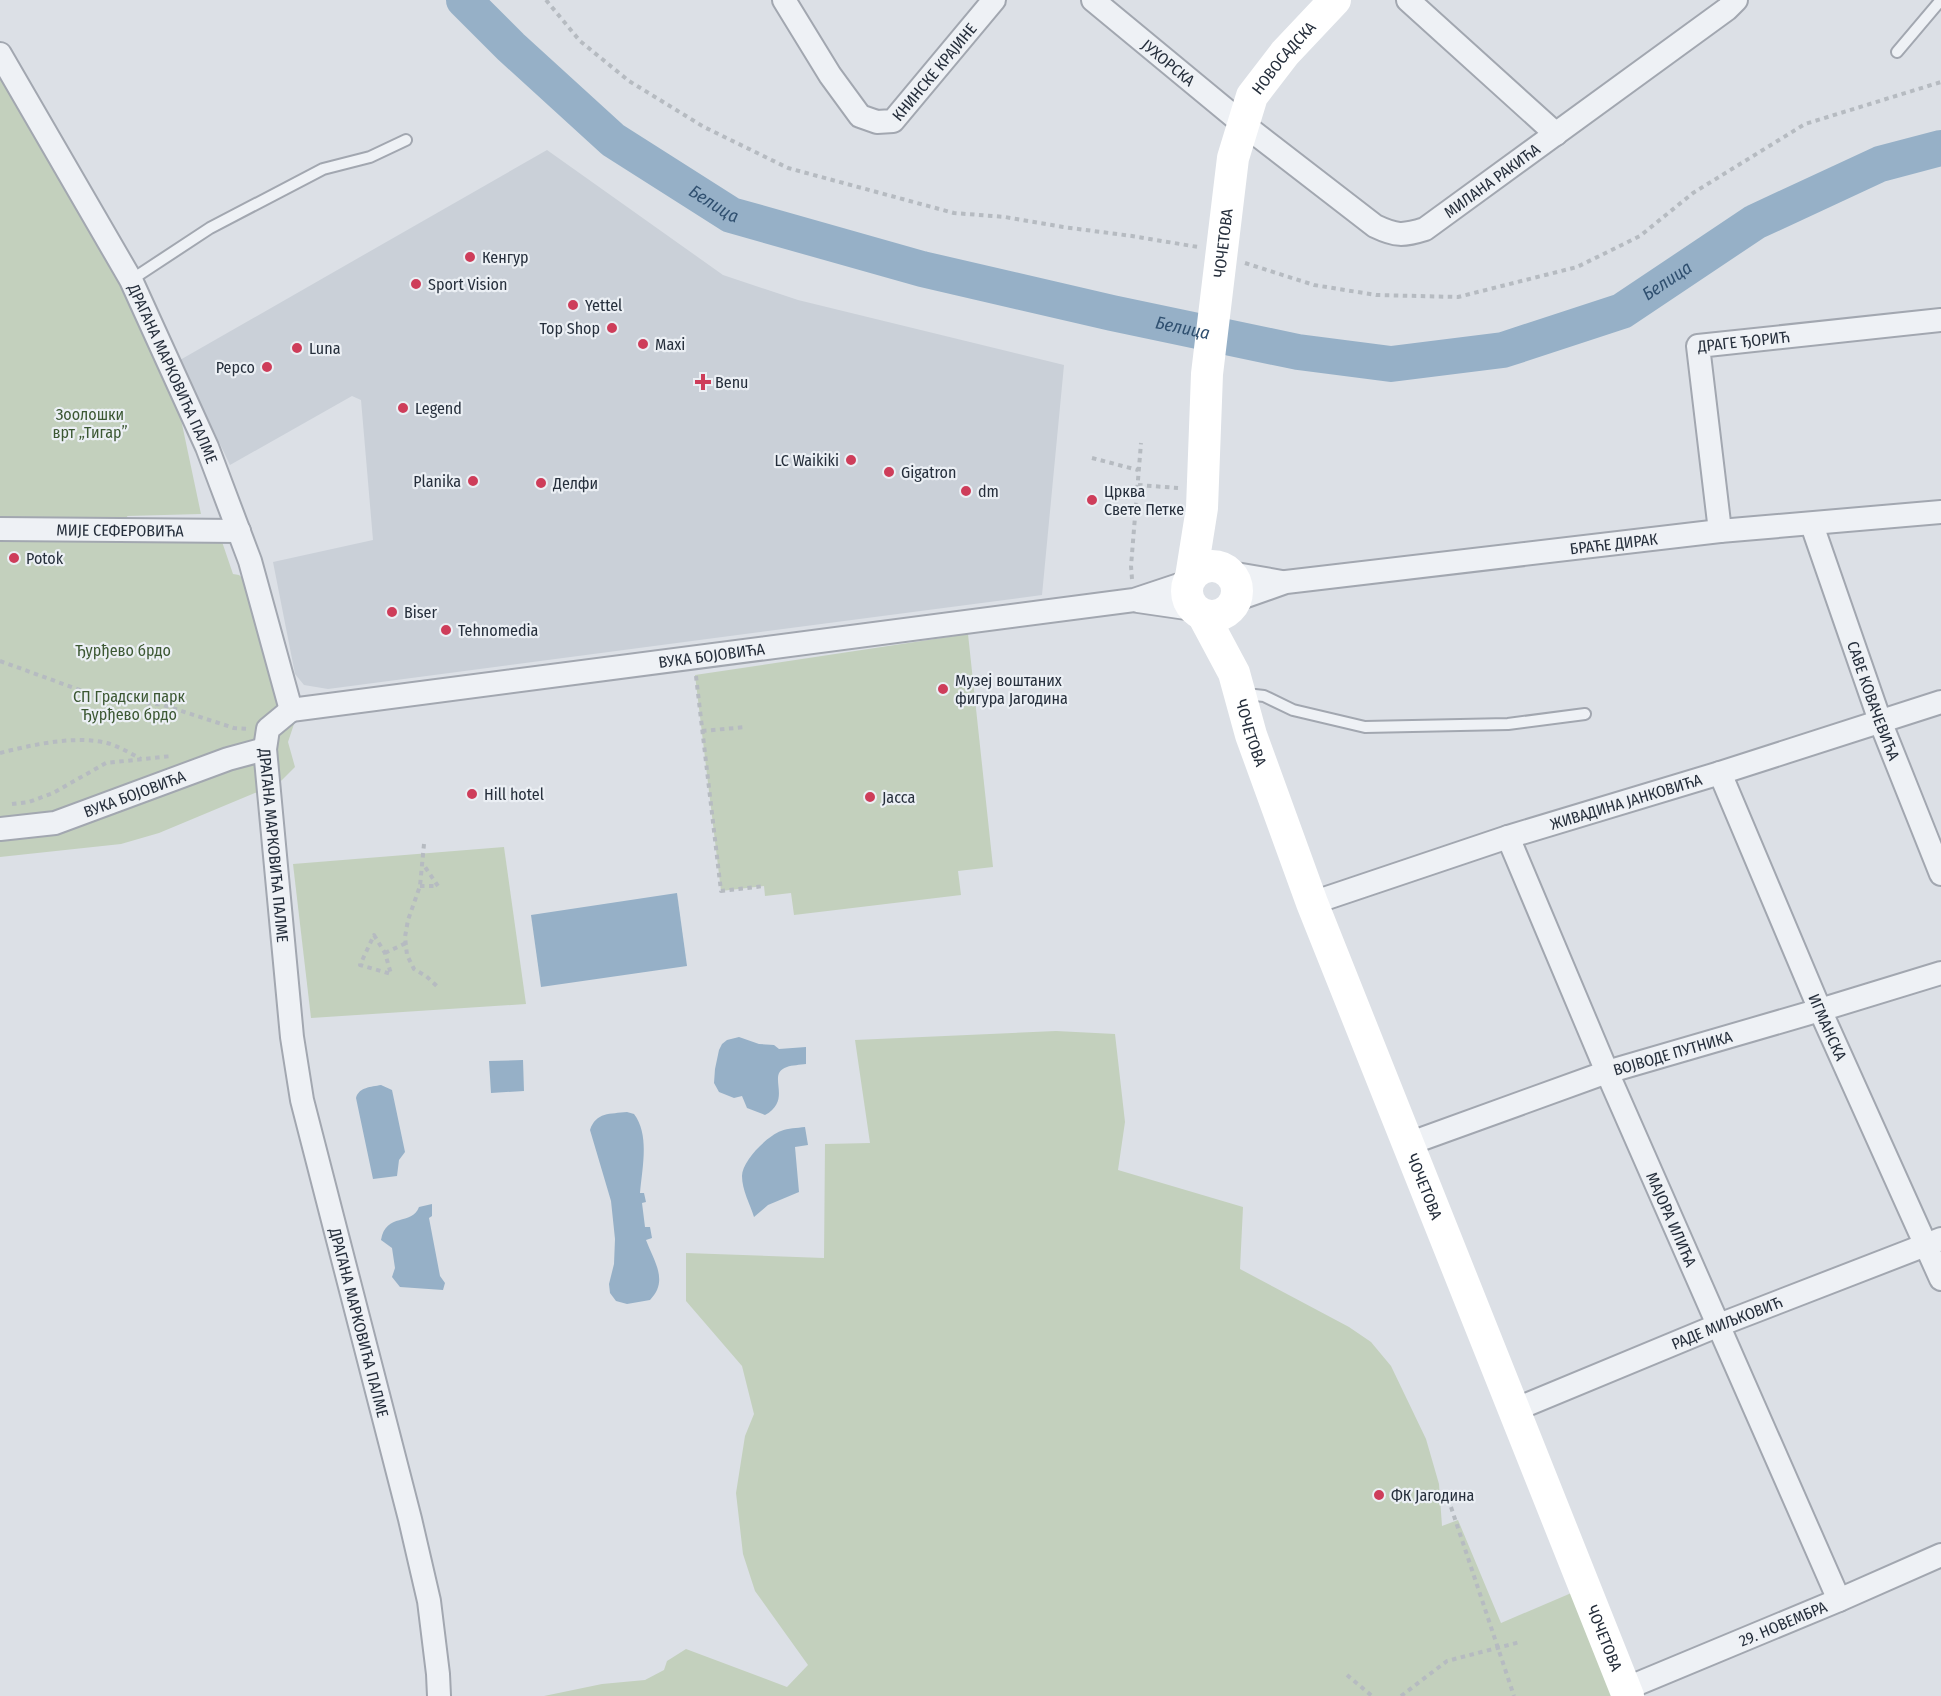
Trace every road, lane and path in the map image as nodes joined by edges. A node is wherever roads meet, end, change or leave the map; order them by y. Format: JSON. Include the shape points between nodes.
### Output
{"nodes":[{"id":1,"x":784,"y":0,"type":"edge"},
{"id":2,"x":994,"y":0,"type":"edge"},
{"id":3,"x":1093,"y":0,"type":"edge"},
{"id":4,"x":1335,"y":0,"type":"edge"},
{"id":5,"x":1408,"y":0,"type":"edge"},
{"id":6,"x":1941,"y":0,"type":"edge"},
{"id":7,"x":1726,"y":3,"type":"edge"},
{"id":8,"x":1897,"y":52,"type":"dead end"},
{"id":9,"x":0,"y":54,"type":"edge"},
{"id":10,"x":1243,"y":124,"type":"junction"},
{"id":11,"x":1556,"y":134,"type":"junction"},
{"id":12,"x":406,"y":140,"type":"dead end"},
{"id":13,"x":131,"y":280,"type":"junction"},
{"id":14,"x":1941,"y":320,"type":"edge"},
{"id":15,"x":1140,"y":443,"type":"dead end"},
{"id":16,"x":1092,"y":459,"type":"dead end"},
{"id":17,"x":1138,"y":470,"type":"junction"},
{"id":18,"x":1137,"y":485,"type":"junction"},
{"id":19,"x":1202,"y":498,"type":"junction"},
{"id":20,"x":1941,"y":512,"type":"edge"},
{"id":21,"x":1812,"y":525,"type":"junction"},
{"id":22,"x":0,"y":529,"type":"edge"},
{"id":23,"x":239,"y":531,"type":"junction"},
{"id":24,"x":1720,"y":531,"type":"junction"},
{"id":25,"x":1231,"y":587,"type":"junction"},
{"id":26,"x":1194,"y":596,"type":"junction"},
{"id":27,"x":1134,"y":600,"type":"junction"},
{"id":28,"x":693,"y":657,"type":"junction"},
{"id":29,"x":0,"y":661,"type":"edge"},
{"id":30,"x":1237,"y":686,"type":"junction"},
{"id":31,"x":1941,"y":702,"type":"edge"},
{"id":32,"x":291,"y":710,"type":"junction"},
{"id":33,"x":1585,"y":714,"type":"dead end"},
{"id":34,"x":1880,"y":721,"type":"junction"},
{"id":35,"x":746,"y":727,"type":"dead end"},
{"id":36,"x":234,"y":728,"type":"dead end"},
{"id":37,"x":702,"y":731,"type":"junction"},
{"id":38,"x":265,"y":749,"type":"junction"},
{"id":39,"x":0,"y":753,"type":"edge"},
{"id":40,"x":1720,"y":773,"type":"junction"},
{"id":41,"x":10,"y":805,"type":"dead end"},
{"id":42,"x":0,"y":829,"type":"edge"},
{"id":43,"x":1508,"y":837,"type":"junction"},
{"id":44,"x":424,"y":844,"type":"dead end"},
{"id":45,"x":422,"y":863,"type":"junction"},
{"id":46,"x":1941,"y":874,"type":"edge"},
{"id":47,"x":420,"y":886,"type":"junction"},
{"id":48,"x":764,"y":886,"type":"dead end"},
{"id":49,"x":1312,"y":903,"type":"junction"},
{"id":50,"x":406,"y":943,"type":"junction"},
{"id":51,"x":385,"y":953,"type":"junction"},
{"id":52,"x":1941,"y":973,"type":"edge"},
{"id":53,"x":439,"y":988,"type":"dead end"},
{"id":54,"x":1820,"y":1010,"type":"junction"},
{"id":55,"x":1607,"y":1072,"type":"junction"},
{"id":56,"x":1408,"y":1144,"type":"junction"},
{"id":57,"x":1933,"y":1241,"type":"edge"},
{"id":58,"x":1941,"y":1279,"type":"edge"},
{"id":59,"x":1719,"y":1325,"type":"junction"},
{"id":60,"x":1514,"y":1410,"type":"junction"},
{"id":61,"x":1450,"y":1507,"type":"dead end"},
{"id":62,"x":1941,"y":1555,"type":"edge"},
{"id":63,"x":1839,"y":1600,"type":"junction"},
{"id":64,"x":1520,"y":1642,"type":"dead end"},
{"id":65,"x":1498,"y":1649,"type":"junction"},
{"id":66,"x":1347,"y":1675,"type":"dead end"},
{"id":67,"x":1627,"y":1692,"type":"edge"},
{"id":68,"x":439,"y":1696,"type":"edge"},
{"id":69,"x":1372,"y":1696,"type":"edge"},
{"id":70,"x":1401,"y":1696,"type":"edge"},
{"id":71,"x":1514,"y":1696,"type":"edge"}],
"edges":[{"from":1,"to":2,"type":"street","name":"КНИНСКЕ КРАЈИНЕ","via":[[860,116],[877,122],[893,121]]},
{"from":3,"to":10,"type":"street","name":"ЈУХОРСКА"},
{"from":4,"to":10,"type":"street","name":"НОВОСАДСКА","via":[[1285,52],[1252,96]]},
{"from":5,"to":11,"type":"street"},
{"from":6,"to":8,"type":"lane"},
{"from":7,"to":11,"type":"street","name":"МИЛАНА РАКИЋА"},
{"from":9,"to":13,"type":"street","name":"ДРАГАНА МАРКОВИЋА ПАЛМЕ"},
{"from":10,"to":11,"type":"street","name":"МИЛАНА РАКИЋА","via":[[1375,226],[1406,235],[1425,229]]},
{"from":10,"to":19,"type":"street","name":"ЧОЧЕТОВА","via":[[1233,158],[1208,374]]},
{"from":12,"to":13,"type":"lane","via":[[369,157],[323,169],[210,228]]},
{"from":13,"to":23,"type":"street","name":"ДРАГАНА МАРКОВИЋА ПАЛМЕ","via":[[207,447]]},
{"from":14,"to":24,"type":"street","name":"ДРАГЕ ЂОРИЋ","via":[[1698,346]]},
{"from":15,"to":17,"type":"path"},
{"from":16,"to":17,"type":"path"},
{"from":17,"to":18,"type":"path"},
{"from":18,"to":19,"type":"path"},
{"from":18,"to":27,"type":"path","via":[[1131,566]]},
{"from":19,"to":25,"type":"street","name":"ЧОЧЕТОВА"},
{"from":19,"to":26,"type":"street","name":"ЧОЧЕТОВА"},
{"from":20,"to":21,"type":"street","name":"БРАЋЕ ДИРАК"},
{"from":21,"to":24,"type":"street","name":"БРАЋЕ ДИРАК"},
{"from":21,"to":34,"type":"street","name":"САВЕ КОВАЧЕВИЋА"},
{"from":22,"to":23,"type":"street","name":"МИЈЕ СЕФЕРОВИЋА"},
{"from":23,"to":32,"type":"street","name":"ДРАГАНА МАРКОВИЋА ПАЛМЕ"},
{"from":24,"to":25,"type":"street","name":"БРАЋЕ ДИРАК"},
{"from":25,"to":26,"type":"street","via":[[1219,615]]},
{"from":25,"to":26,"type":"street","via":[[1213,566],[1206,566],[1195,572]]},
{"from":25,"to":30,"type":"street","name":"ЧОЧЕТОВА"},
{"from":26,"to":27,"type":"street","name":"ВУКА БОЈОВИЋА"},
{"from":26,"to":30,"type":"street","name":"ЧОЧЕТОВА"},
{"from":27,"to":28,"type":"street","name":"ВУКА БОЈОВИЋА"},
{"from":28,"to":32,"type":"street","name":"ВУКА БОЈОВИЋА"},
{"from":28,"to":37,"type":"path"},
{"from":29,"to":36,"type":"path","via":[[99,697],[163,705]]},
{"from":30,"to":33,"type":"lane","via":[[1293,710],[1365,727],[1508,724]]},
{"from":30,"to":49,"type":"street","name":"ЧОЧЕТОВА"},
{"from":31,"to":34,"type":"street","name":"ЖИВАДИНА ЈАНКОВИЋА"},
{"from":32,"to":38,"type":"street","name":"ДРАГАНА МАРКОВИЋА ПАЛМЕ","via":[[268,729]]},
{"from":34,"to":40,"type":"street","name":"ЖИВАДИНА ЈАНКОВИЋА"},
{"from":34,"to":46,"type":"street","name":"САВЕ КОВАЧЕВИЋА"},
{"from":35,"to":37,"type":"path"},
{"from":37,"to":48,"type":"path","via":[[721,891]]},
{"from":38,"to":42,"type":"street","name":"ВУКА БОЈОВИЋА","via":[[56,823]]},
{"from":38,"to":68,"type":"street","name":"ДРАГАНА МАРКОВИЋА ПАЛМЕ","via":[[292,1037],[302,1100],[429,1601]]},
{"from":39,"to":41,"type":"path","via":[[82,740],[108,743],[142,759],[106,763],[53,793]]},
{"from":40,"to":43,"type":"street","name":"ЖИВАДИНА ЈАНКОВИЋА"},
{"from":40,"to":54,"type":"street","name":"ИГМАНСКА"},
{"from":43,"to":49,"type":"street","name":"ЖИВАДИНА ЈАНКОВИЋА"},
{"from":43,"to":55,"type":"street","name":"МАЈОРА ИЛИЋА"},
{"from":44,"to":45,"type":"path"},
{"from":45,"to":47,"type":"path"},
{"from":45,"to":47,"type":"path","via":[[438,886]]},
{"from":47,"to":50,"type":"path","via":[[408,920]]},
{"from":49,"to":56,"type":"street","name":"ЧОЧЕТОВА"},
{"from":50,"to":51,"type":"path"},
{"from":50,"to":53,"type":"path","via":[[414,969]]},
{"from":51,"to":51,"type":"path","via":[[374,935],[360,965],[391,974]]},
{"from":52,"to":54,"type":"street","name":"ВОЈВОДЕ ПУТНИКА"},
{"from":54,"to":55,"type":"street","name":"ВОЈВОДЕ ПУТНИКА"},
{"from":54,"to":57,"type":"street","name":"ИГМАНСКА"},
{"from":55,"to":56,"type":"street","name":"ВОЈВОДЕ ПУТНИКА"},
{"from":55,"to":59,"type":"street","name":"МАЈОРА ИЛИЋА"},
{"from":56,"to":60,"type":"street","name":"ЧОЧЕТОВА"},
{"from":57,"to":58,"type":"street","name":"ИГМАНСКА"},
{"from":57,"to":59,"type":"street","name":"РАДЕ МИЉКОВИЋ"},
{"from":59,"to":60,"type":"street","name":"РАДЕ МИЉКОВИЋ"},
{"from":59,"to":63,"type":"street","name":"МАЈОРА ИЛИЋА"},
{"from":60,"to":67,"type":"street","name":"ЧОЧЕТОВА"},
{"from":61,"to":65,"type":"path"},
{"from":62,"to":63,"type":"street","name":"29. НОВЕМБРА"},
{"from":63,"to":67,"type":"street","name":"29. НОВЕМБРА"},
{"from":64,"to":65,"type":"path"},
{"from":65,"to":70,"type":"path","via":[[1447,1661]]},
{"from":65,"to":71,"type":"path"},
{"from":66,"to":69,"type":"path"}]}
